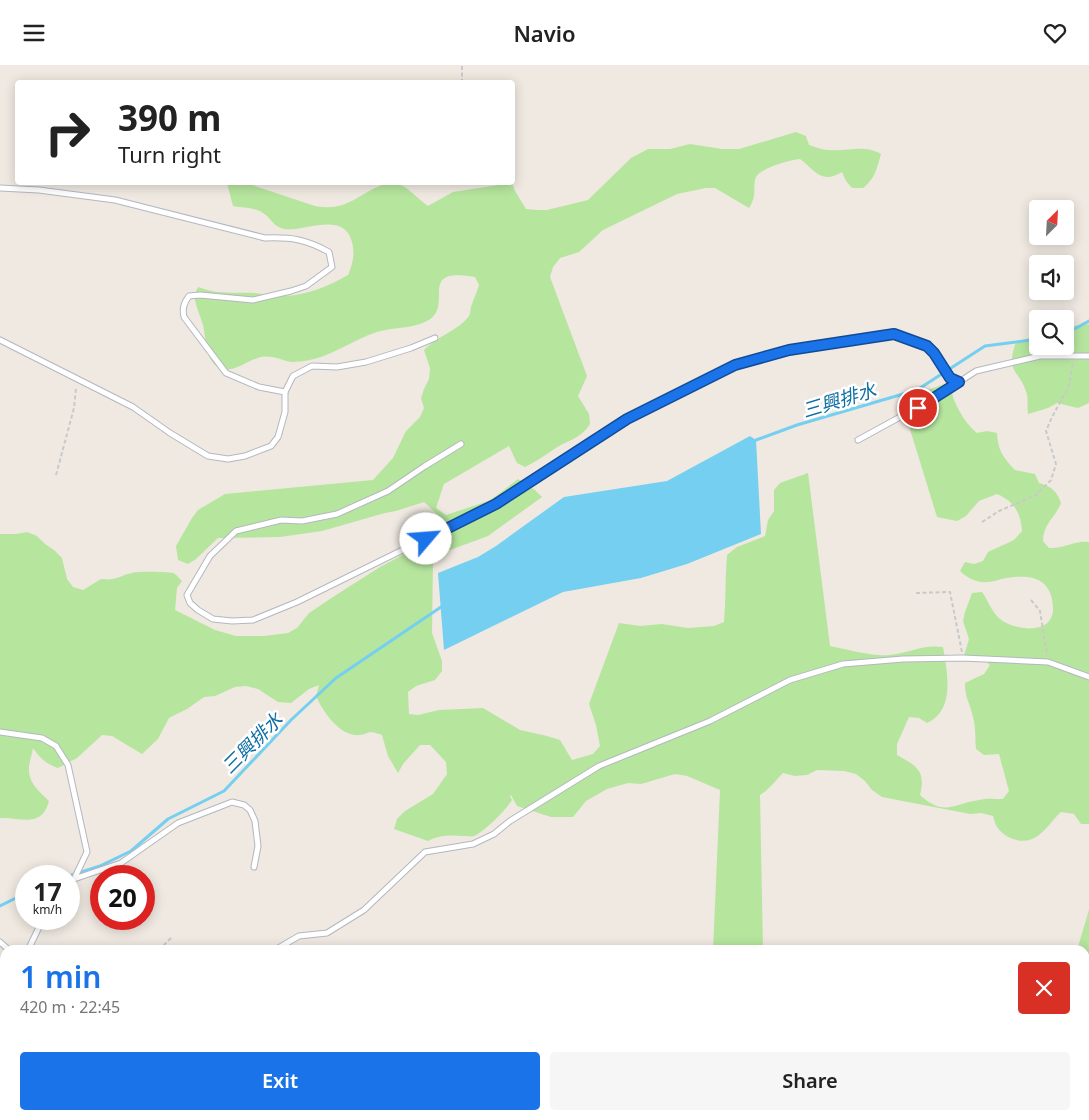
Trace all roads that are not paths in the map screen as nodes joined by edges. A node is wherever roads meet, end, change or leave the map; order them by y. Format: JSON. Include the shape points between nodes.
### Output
{"nodes":[{"id":1,"x":0,"y":188,"type":"edge"},
{"id":2,"x":435,"y":338,"type":"dead end"},
{"id":3,"x":0,"y":340,"type":"edge"},
{"id":4,"x":1089,"y":356,"type":"edge"},
{"id":5,"x":959,"y":382,"type":"junction"},
{"id":6,"x":285,"y":392,"type":"junction"},
{"id":7,"x":858,"y":440,"type":"dead end"},
{"id":8,"x":461,"y":444,"type":"dead end"},
{"id":9,"x":1089,"y":677,"type":"edge"},
{"id":10,"x":0,"y":731,"type":"edge"},
{"id":11,"x":80,"y":866,"type":"edge"},
{"id":12,"x":254,"y":867,"type":"dead end"},
{"id":13,"x":80,"y":877,"type":"edge"},
{"id":14,"x":38,"y":930,"type":"edge"},
{"id":15,"x":30,"y":945,"type":"edge"},
{"id":16,"x":284,"y":945,"type":"edge"}],
"edges":[{"from":1,"to":6,"type":"lane","via":[[115,200],[265,238],[283,237],[311,242],[329,252],[332,267],[291,291],[253,300],[189,296],[182,310],[226,373],[259,387]]},
{"from":2,"to":6,"type":"lane","via":[[366,362],[337,367],[312,366],[294,376]]},
{"from":3,"to":6,"type":"lane","via":[[133,407],[208,456],[228,459],[272,446],[278,437]]},
{"from":4,"to":5,"type":"lane","via":[[1040,356],[976,371]]},
{"from":5,"to":7,"type":"lane"},
{"from":5,"to":8,"type":"lane","via":[[950,378],[927,346],[894,334],[789,350],[735,365],[627,419],[496,504],[297,602],[253,620],[232,621],[213,619],[190,603],[187,595],[210,556],[236,531],[281,520],[302,521],[337,514],[388,491]]},
{"from":9,"to":16,"type":"lane","via":[[1048,662],[963,658],[843,665],[790,680],[710,721],[599,766],[473,844],[425,852],[364,910],[328,933],[299,936]]},
{"from":10,"to":11,"type":"lane","via":[[42,738],[56,746],[68,765],[87,851]]},
{"from":12,"to":13,"type":"lane","via":[[258,846],[255,821],[244,805],[232,802],[178,823],[121,863]]},
{"from":14,"to":15,"type":"lane"}]}
